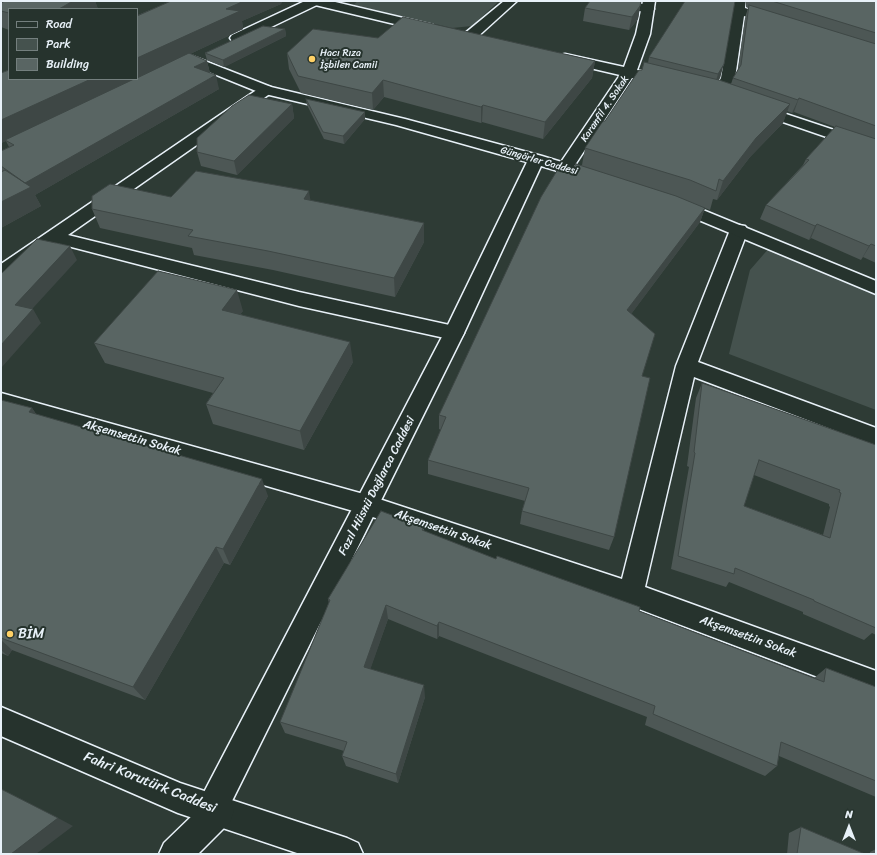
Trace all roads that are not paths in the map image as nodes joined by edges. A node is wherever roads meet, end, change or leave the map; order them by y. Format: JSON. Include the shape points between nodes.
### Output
{"nodes":[{"id":1,"x":315,"y":1,"type":"edge"},
{"id":2,"x":511,"y":1,"type":"edge"},
{"id":3,"x":613,"y":1,"type":"edge"},
{"id":4,"x":649,"y":5,"type":"edge"},
{"id":5,"x":739,"y":6,"type":"edge"},
{"id":6,"x":790,"y":27,"type":"edge"},
{"id":7,"x":441,"y":31,"type":"edge"},
{"id":8,"x":455,"y":34,"type":"edge"},
{"id":9,"x":469,"y":37,"type":"junction"},
{"id":10,"x":485,"y":41,"type":"edge"},
{"id":11,"x":228,"y":42,"type":"edge"},
{"id":12,"x":207,"y":53,"type":"edge"},
{"id":13,"x":553,"y":56,"type":"edge"},
{"id":14,"x":629,"y":72,"type":"junction"},
{"id":15,"x":682,"y":85,"type":"edge"},
{"id":16,"x":266,"y":90,"type":"junction"},
{"id":17,"x":704,"y":91,"type":"edge"},
{"id":18,"x":719,"y":94,"type":"junction"},
{"id":19,"x":876,"y":149,"type":"edge"},
{"id":20,"x":536,"y":159,"type":"junction"},
{"id":21,"x":565,"y":168,"type":"junction"},
{"id":22,"x":618,"y":185,"type":"edge"},
{"id":23,"x":663,"y":200,"type":"edge"},
{"id":24,"x":739,"y":230,"type":"junction"},
{"id":25,"x":54,"y":237,"type":"junction"},
{"id":26,"x":1,"y":273,"type":"edge"},
{"id":27,"x":876,"y":288,"type":"edge"},
{"id":28,"x":454,"y":333,"type":"junction"},
{"id":29,"x":686,"y":366,"type":"junction"},
{"id":30,"x":1,"y":401,"type":"edge"},
{"id":31,"x":876,"y":437,"type":"edge"},
{"id":32,"x":367,"y":505,"type":"junction"},
{"id":33,"x":631,"y":594,"type":"junction"},
{"id":34,"x":876,"y":685,"type":"edge"},
{"id":35,"x":1,"y":721,"type":"edge"},
{"id":36,"x":216,"y":810,"type":"junction"},
{"id":37,"x":175,"y":854,"type":"edge"},
{"id":38,"x":348,"y":854,"type":"edge"}],
"edges":[{"from":1,"to":7,"type":"street"},
{"from":1,"to":11,"type":"street"},
{"from":2,"to":9,"type":"street"},
{"from":3,"to":4,"type":"street"},
{"from":4,"to":14,"type":"street","name":"Karanfil 4. Sokak","via":[[643,34]]},
{"from":5,"to":6,"type":"street"},
{"from":5,"to":18,"type":"street","via":[[728,78]]},
{"from":8,"to":9,"type":"street"},
{"from":9,"to":10,"type":"street"},
{"from":12,"to":16,"type":"street","name":"Güngörler Caddesi","via":[[185,63]]},
{"from":13,"to":14,"type":"street"},
{"from":14,"to":15,"type":"street"},
{"from":14,"to":21,"type":"street","name":"Karanfil 4. Sokak"},
{"from":16,"to":20,"type":"street","name":"Güngörler Caddesi","via":[[400,122]]},
{"from":16,"to":25,"type":"street"},
{"from":17,"to":18,"type":"street"},
{"from":18,"to":19,"type":"street"},
{"from":20,"to":21,"type":"street","name":"Güngörler Caddesi"},
{"from":20,"to":28,"type":"street","name":"Fazıl Hüsnü Dağlarca Caddesi"},
{"from":21,"to":22,"type":"street","name":"Güngörler Caddesi"},
{"from":23,"to":24,"type":"street"},
{"from":24,"to":27,"type":"street"},
{"from":24,"to":29,"type":"street"},
{"from":25,"to":26,"type":"street"},
{"from":25,"to":28,"type":"street","via":[[299,299]]},
{"from":28,"to":32,"type":"street","name":"Fazıl Hüsnü Dağlarca Caddesi"},
{"from":29,"to":31,"type":"street"},
{"from":29,"to":33,"type":"street"},
{"from":30,"to":32,"type":"street","name":"Akşemsettin Sokak"},
{"from":32,"to":33,"type":"street","name":"Akşemsettin Sokak"},
{"from":32,"to":36,"type":"street","name":"Fazıl Hüsnü Dağlarca Caddesi"},
{"from":33,"to":34,"type":"street","name":"Akşemsettin Sokak"},
{"from":35,"to":36,"type":"street","name":"Fahri Korutürk Caddesi","via":[[178,798]]},
{"from":36,"to":37,"type":"street","name":"Fazıl Hüsnü Dağlarca Caddesi"},
{"from":36,"to":38,"type":"street","name":"Fahri Korutürk Caddesi"}]}
